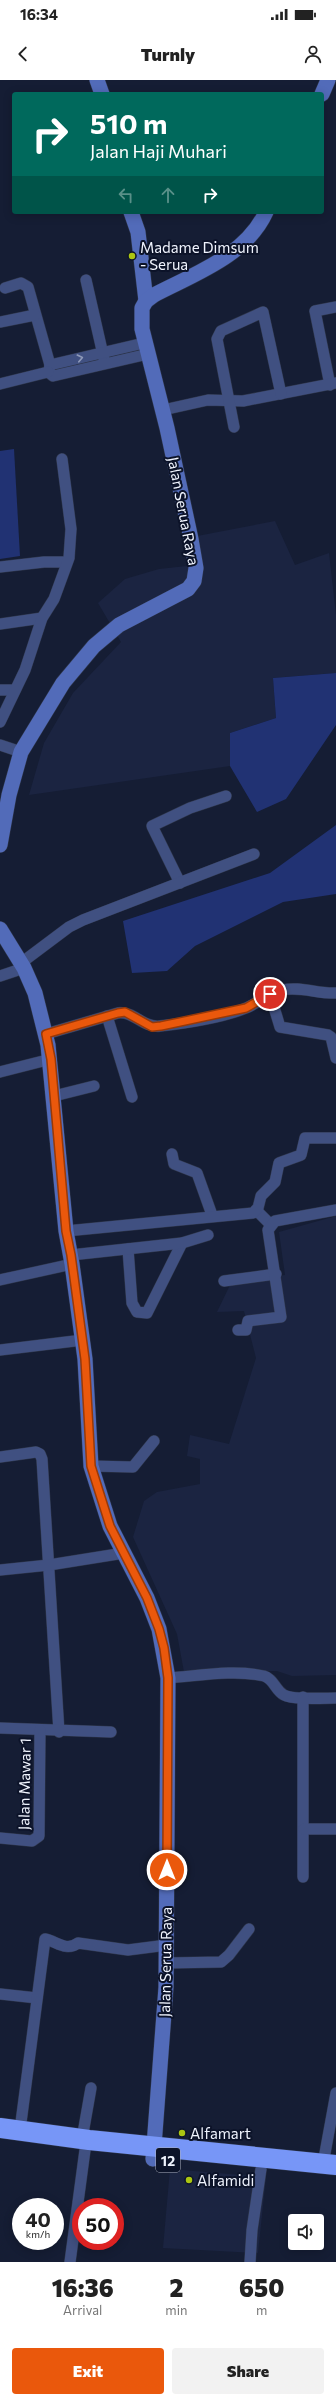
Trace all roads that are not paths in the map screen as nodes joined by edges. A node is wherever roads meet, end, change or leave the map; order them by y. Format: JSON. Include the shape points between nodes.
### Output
{"nodes":[{"id":1,"x":97,"y":80,"type":"edge"},
{"id":2,"x":328,"y":80,"type":"edge"},
{"id":3,"x":101,"y":92,"type":"edge"},
{"id":4,"x":323,"y":92,"type":"edge"},
{"id":5,"x":132,"y":214,"type":"edge"},
{"id":6,"x":265,"y":214,"type":"edge"},
{"id":7,"x":86,"y":280,"type":"dead end"},
{"id":8,"x":5,"y":288,"type":"dead end"},
{"id":9,"x":146,"y":301,"type":"junction"},
{"id":10,"x":336,"y":307,"type":"edge"},
{"id":11,"x":35,"y":315,"type":"junction"},
{"id":12,"x":0,"y":322,"type":"edge"},
{"id":13,"x":146,"y":349,"type":"junction"},
{"id":14,"x":103,"y":353,"type":"junction"},
{"id":15,"x":106,"y":365,"type":"junction"},
{"id":16,"x":49,"y":369,"type":"junction"},
{"id":17,"x":0,"y":384,"type":"edge"},
{"id":18,"x":333,"y":384,"type":"edge"},
{"id":19,"x":281,"y":394,"type":"junction"},
{"id":20,"x":228,"y":400,"type":"junction"},
{"id":21,"x":163,"y":410,"type":"junction"},
{"id":22,"x":234,"y":427,"type":"dead end"},
{"id":23,"x":62,"y":459,"type":"dead end"},
{"id":24,"x":68,"y":560,"type":"junction"},
{"id":25,"x":0,"y":567,"type":"edge"},
{"id":26,"x":42,"y":618,"type":"junction"},
{"id":27,"x":0,"y":624,"type":"edge"},
{"id":28,"x":0,"y":690,"type":"edge"},
{"id":29,"x":15,"y":690,"type":"junction"},
{"id":30,"x":0,"y":722,"type":"edge"},
{"id":31,"x":0,"y":745,"type":"edge"},
{"id":32,"x":21,"y":752,"type":"junction"},
{"id":33,"x":226,"y":796,"type":"dead end"},
{"id":34,"x":0,"y":845,"type":"edge"},
{"id":35,"x":254,"y":854,"type":"dead end"},
{"id":36,"x":180,"y":883,"type":"junction"},
{"id":37,"x":1,"y":932,"type":"edge"},
{"id":38,"x":22,"y":965,"type":"junction"},
{"id":39,"x":0,"y":976,"type":"edge"},
{"id":40,"x":336,"y":993,"type":"edge"},
{"id":41,"x":270,"y":994,"type":"junction"},
{"id":42,"x":107,"y":1016,"type":"junction"},
{"id":43,"x":46,"y":1034,"type":"junction"},
{"id":44,"x":336,"y":1058,"type":"edge"},
{"id":45,"x":51,"y":1059,"type":"junction"},
{"id":46,"x":0,"y":1072,"type":"edge"},
{"id":47,"x":94,"y":1086,"type":"dead end"},
{"id":48,"x":54,"y":1096,"type":"junction"},
{"id":49,"x":132,"y":1097,"type":"dead end"},
{"id":50,"x":336,"y":1138,"type":"edge"},
{"id":51,"x":172,"y":1154,"type":"dead end"},
{"id":52,"x":256,"y":1210,"type":"junction"},
{"id":53,"x":336,"y":1210,"type":"edge"},
{"id":54,"x":212,"y":1215,"type":"junction"},
{"id":55,"x":270,"y":1225,"type":"junction"},
{"id":56,"x":66,"y":1231,"type":"junction"},
{"id":57,"x":208,"y":1235,"type":"dead end"},
{"id":58,"x":182,"y":1243,"type":"junction"},
{"id":59,"x":128,"y":1250,"type":"junction"},
{"id":60,"x":72,"y":1259,"type":"junction"},
{"id":61,"x":276,"y":1274,"type":"junction"},
{"id":62,"x":0,"y":1280,"type":"edge"},
{"id":63,"x":224,"y":1281,"type":"dead end"},
{"id":64,"x":238,"y":1330,"type":"dead end"},
{"id":65,"x":83,"y":1340,"type":"junction"},
{"id":66,"x":0,"y":1350,"type":"edge"},
{"id":67,"x":154,"y":1441,"type":"dead end"},
{"id":68,"x":0,"y":1457,"type":"edge"},
{"id":69,"x":91,"y":1466,"type":"junction"},
{"id":70,"x":124,"y":1553,"type":"junction"},
{"id":71,"x":49,"y":1565,"type":"junction"},
{"id":72,"x":0,"y":1570,"type":"edge"},
{"id":73,"x":168,"y":1678,"type":"junction"},
{"id":74,"x":303,"y":1697,"type":"junction"},
{"id":75,"x":336,"y":1698,"type":"edge"},
{"id":76,"x":0,"y":1728,"type":"edge"},
{"id":77,"x":40,"y":1730,"type":"junction"},
{"id":78,"x":59,"y":1732,"type":"junction"},
{"id":79,"x":111,"y":1732,"type":"dead end"},
{"id":80,"x":304,"y":1829,"type":"junction"},
{"id":81,"x":336,"y":1829,"type":"edge"},
{"id":82,"x":0,"y":1838,"type":"edge"},
{"id":83,"x":304,"y":1877,"type":"dead end"},
{"id":84,"x":249,"y":1929,"type":"dead end"},
{"id":85,"x":167,"y":1945,"type":"junction"},
{"id":86,"x":167,"y":1963,"type":"junction"},
{"id":87,"x":0,"y":1994,"type":"edge"},
{"id":88,"x":37,"y":1998,"type":"junction"},
{"id":89,"x":91,"y":2088,"type":"dead end"},
{"id":90,"x":336,"y":2092,"type":"edge"},
{"id":91,"x":0,"y":2128,"type":"edge"},
{"id":92,"x":20,"y":2130,"type":"junction"},
{"id":93,"x":0,"y":2142,"type":"edge"},
{"id":94,"x":84,"y":2145,"type":"junction"},
{"id":95,"x":154,"y":2153,"type":"junction"},
{"id":96,"x":261,"y":2169,"type":"junction"},
{"id":97,"x":332,"y":2169,"type":"edge"},
{"id":98,"x":70,"y":2262,"type":"edge"},
{"id":99,"x":250,"y":2262,"type":"edge"}],
"edges":[{"from":1,"to":3,"type":"main road"},
{"from":2,"to":4,"type":"main road"},
{"from":5,"to":9,"type":"main road","via":[[138,232]]},
{"from":6,"to":9,"type":"main road","via":[[255,233],[243,245],[225,258]]},
{"from":7,"to":14,"type":"street"},
{"from":8,"to":11,"type":"street","via":[[21,283],[28,287]]},
{"from":9,"to":13,"type":"main road","name":"Jalan Serua Raya","via":[[141,318]]},
{"from":10,"to":18,"type":"street","via":[[315,311]]},
{"from":11,"to":12,"type":"street"},
{"from":11,"to":16,"type":"street"},
{"from":13,"to":14,"type":"street"},
{"from":13,"to":15,"type":"street"},
{"from":13,"to":21,"type":"main road","name":"Jalan Serua Raya"},
{"from":14,"to":15,"type":"street"},
{"from":16,"to":14,"type":"street","one_way":true},
{"from":15,"to":16,"type":"street","via":[[53,376]]},
{"from":16,"to":17,"type":"street"},
{"from":18,"to":19,"type":"street"},
{"from":19,"to":20,"type":"street","via":[[242,401]]},
{"from":19,"to":20,"type":"street","via":[[263,312],[221,331],[217,339]]},
{"from":20,"to":21,"type":"street","via":[[208,400]]},
{"from":20,"to":22,"type":"street"},
{"from":21,"to":32,"type":"main road","name":"Jalan Serua Raya","via":[[191,539],[196,568],[194,581],[188,589],[178,595],[119,625],[94,646],[63,684]]},
{"from":23,"to":24,"type":"street","via":[[71,529]]},
{"from":24,"to":25,"type":"street"},
{"from":24,"to":26,"type":"street","via":[[54,599]]},
{"from":26,"to":27,"type":"street"},
{"from":26,"to":29,"type":"street","via":[[25,670]]},
{"from":28,"to":29,"type":"street"},
{"from":29,"to":30,"type":"street"},
{"from":31,"to":32,"type":"street"},
{"from":32,"to":34,"type":"main road","name":"Jalan Serua Raya","via":[[9,795]]},
{"from":33,"to":36,"type":"street","via":[[190,808],[152,826]]},
{"from":35,"to":36,"type":"street"},
{"from":36,"to":38,"type":"street","via":[[69,927]]},
{"from":37,"to":38,"type":"main road","name":"Jalan Serua Raya"},
{"from":38,"to":39,"type":"street"},
{"from":38,"to":43,"type":"main road","name":"Jalan Serua Raya","via":[[35,993]]},
{"from":40,"to":41,"type":"street","via":[[296,988]]},
{"from":41,"to":42,"type":"street","via":[[246,1008],[161,1026],[145,1025],[125,1012]]},
{"from":41,"to":44,"type":"street","via":[[280,1027],[328,1035],[331,1037]]},
{"from":42,"to":43,"type":"street"},
{"from":42,"to":49,"type":"street"},
{"from":43,"to":45,"type":"main road","name":"Jalan Serua Raya"},
{"from":45,"to":46,"type":"street"},
{"from":45,"to":48,"type":"main road","name":"Jalan Serua Raya"},
{"from":47,"to":48,"type":"street"},
{"from":48,"to":56,"type":"main road","name":"Jalan Serua Raya"},
{"from":50,"to":52,"type":"street","via":[[305,1138],[301,1155],[279,1163],[275,1182],[261,1196]]},
{"from":51,"to":54,"type":"street","via":[[176,1166],[197,1173]]},
{"from":52,"to":54,"type":"street","via":[[253,1213]]},
{"from":52,"to":55,"type":"street"},
{"from":53,"to":55,"type":"street","via":[[274,1221]]},
{"from":54,"to":56,"type":"street"},
{"from":55,"to":61,"type":"street","via":[[268,1230]]},
{"from":56,"to":60,"type":"main road","name":"Jalan Serua Raya"},
{"from":57,"to":58,"type":"street"},
{"from":58,"to":59,"type":"street"},
{"from":58,"to":59,"type":"street","via":[[147,1313],[137,1312],[132,1303]]},
{"from":59,"to":60,"type":"street"},
{"from":60,"to":62,"type":"street"},
{"from":60,"to":65,"type":"main road","name":"Jalan Serua Raya"},
{"from":61,"to":63,"type":"street"},
{"from":61,"to":64,"type":"street","via":[[281,1317],[248,1321],[246,1330]]},
{"from":65,"to":66,"type":"street"},
{"from":65,"to":69,"type":"main road","name":"Jalan Serua Raya"},
{"from":67,"to":69,"type":"street","via":[[133,1467]]},
{"from":68,"to":71,"type":"street","via":[[36,1452],[40,1454]]},
{"from":69,"to":70,"type":"main road","name":"Jalan Serua Raya","via":[[104,1510]]},
{"from":70,"to":71,"type":"street"},
{"from":70,"to":73,"type":"main road","name":"Jalan Serua Raya","via":[[147,1598],[159,1629]]},
{"from":71,"to":72,"type":"street"},
{"from":71,"to":78,"type":"street"},
{"from":73,"to":74,"type":"street","via":[[223,1674],[262,1676],[271,1680],[283,1695]]},
{"from":73,"to":85,"type":"main road","name":"Jalan Serua Raya"},
{"from":74,"to":75,"type":"street"},
{"from":74,"to":80,"type":"street"},
{"from":76,"to":77,"type":"street"},
{"from":77,"to":78,"type":"street"},
{"from":77,"to":82,"type":"street","name":"Jalan Mawar 1","via":[[37,1839],[32,1841]]},
{"from":78,"to":79,"type":"street"},
{"from":80,"to":81,"type":"street"},
{"from":80,"to":83,"type":"street"},
{"from":84,"to":86,"type":"street","via":[[221,1962]]},
{"from":85,"to":86,"type":"main road","name":"Jalan Serua Raya"},
{"from":85,"to":88,"type":"street","via":[[128,1950],[78,1943],[61,1946],[45,1940]]},
{"from":86,"to":95,"type":"main road","name":"Jalan Serua Raya"},
{"from":87,"to":88,"type":"street"},
{"from":88,"to":92,"type":"street"},
{"from":89,"to":94,"type":"street"},
{"from":90,"to":97,"type":"street"},
{"from":91,"to":92,"type":"highway","number":"12"},
{"from":92,"to":94,"type":"highway","number":"12"},
{"from":93,"to":94,"type":"highway","number":"12"},
{"from":94,"to":95,"type":"highway","number":"12"},
{"from":94,"to":98,"type":"street"},
{"from":95,"to":96,"type":"highway","number":"12"},
{"from":95,"to":97,"type":"highway","number":"12"},
{"from":96,"to":97,"type":"highway","number":"12"},
{"from":96,"to":99,"type":"street"}]}
